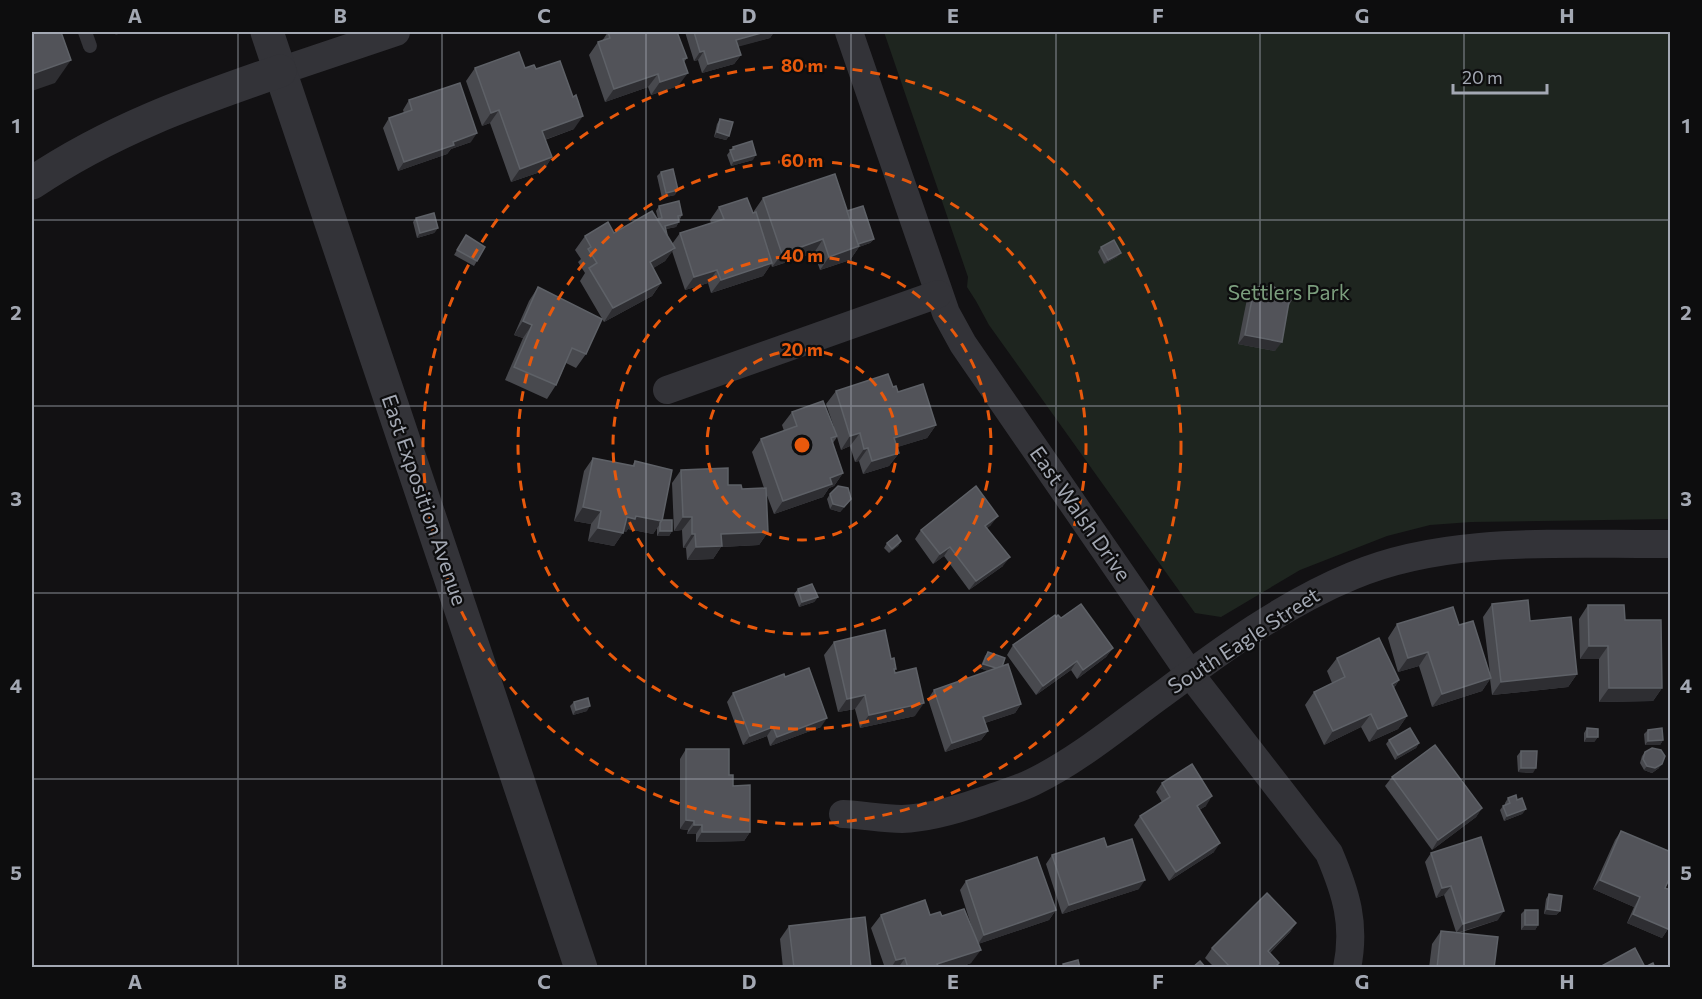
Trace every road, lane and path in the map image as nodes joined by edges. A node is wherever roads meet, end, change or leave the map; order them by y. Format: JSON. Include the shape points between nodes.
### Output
{"nodes":[{"id":1,"x":85,"y":32,"type":"edge"},
{"id":2,"x":267,"y":32,"type":"edge"},
{"id":3,"x":396,"y":32,"type":"edge"},
{"id":4,"x":849,"y":32,"type":"edge"},
{"id":5,"x":90,"y":46,"type":"dead end"},
{"id":6,"x":280,"y":71,"type":"junction"},
{"id":7,"x":32,"y":183,"type":"edge"},
{"id":8,"x":938,"y":294,"type":"junction"},
{"id":9,"x":667,"y":390,"type":"dead end"},
{"id":10,"x":1671,"y":544,"type":"edge"},
{"id":11,"x":1190,"y":674,"type":"junction"},
{"id":12,"x":843,"y":814,"type":"dead end"},
{"id":13,"x":581,"y":968,"type":"edge"},
{"id":14,"x":1347,"y":968,"type":"edge"}],
"edges":[{"from":1,"to":5,"type":"lane"},
{"from":2,"to":6,"type":"street","name":"East Exposition Avenue"},
{"from":3,"to":6,"type":"street"},
{"from":4,"to":8,"type":"street","name":"East Walsh Drive"},
{"from":6,"to":7,"type":"street","via":[[129,128]]},
{"from":6,"to":13,"type":"street","name":"East Exposition Avenue"},
{"from":8,"to":9,"type":"street"},
{"from":8,"to":11,"type":"street","name":"East Walsh Drive","via":[[963,344]]},
{"from":10,"to":11,"type":"street","name":"South Eagle Street","via":[[1509,545],[1442,550],[1397,560],[1313,593]]},
{"from":11,"to":12,"type":"street","name":"South Eagle Street","via":[[1070,762],[1031,783],[953,811],[902,819]]},
{"from":11,"to":14,"type":"street","name":"East Walsh Drive","via":[[1329,853],[1350,919]]}]}
